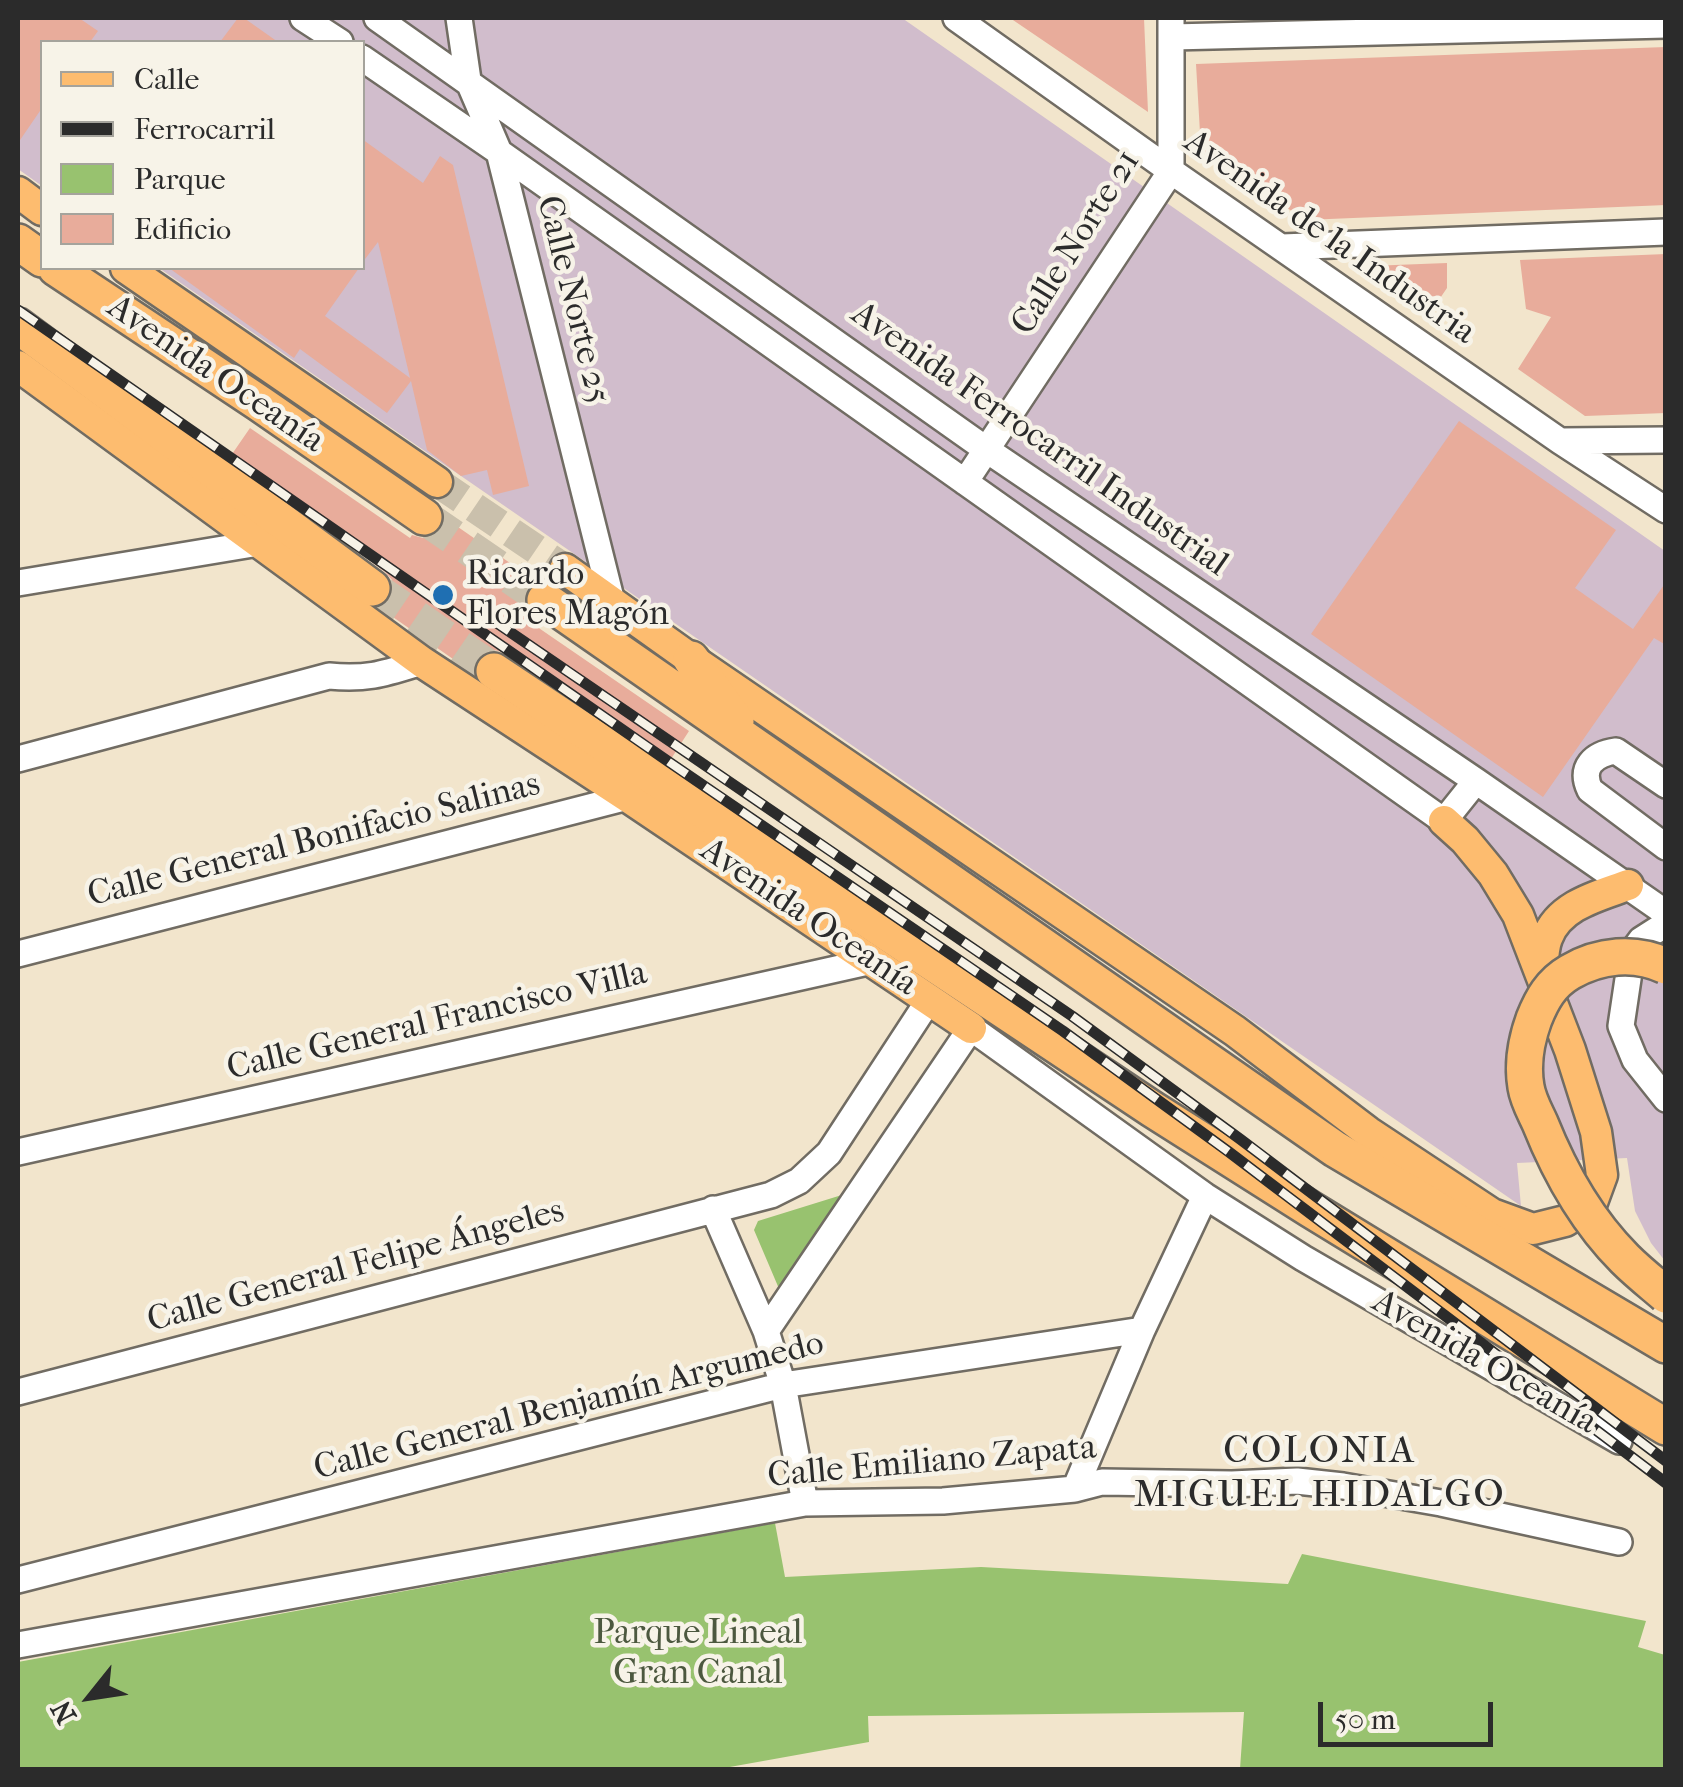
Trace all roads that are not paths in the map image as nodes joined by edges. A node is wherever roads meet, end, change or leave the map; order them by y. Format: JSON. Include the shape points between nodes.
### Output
{"nodes":[{"id":1,"x":303,"y":18,"type":"edge"},
{"id":2,"x":377,"y":18,"type":"edge"},
{"id":3,"x":458,"y":18,"type":"edge"},
{"id":4,"x":956,"y":18,"type":"edge"},
{"id":5,"x":1666,"y":25,"type":"edge"},
{"id":6,"x":1172,"y":27,"type":"edge"},
{"id":7,"x":337,"y":40,"type":"edge"},
{"id":8,"x":365,"y":60,"type":"edge"},
{"id":9,"x":468,"y":80,"type":"junction"},
{"id":10,"x":500,"y":152,"type":"junction"},
{"id":11,"x":1171,"y":171,"type":"junction"},
{"id":12,"x":18,"y":192,"type":"edge"},
{"id":13,"x":40,"y":208,"type":"edge"},
{"id":14,"x":1666,"y":232,"type":"edge"},
{"id":15,"x":18,"y":242,"type":"edge"},
{"id":16,"x":1282,"y":247,"type":"junction"},
{"id":17,"x":40,"y":258,"type":"edge"},
{"id":18,"x":59,"y":270,"type":"edge"},
{"id":19,"x":129,"y":270,"type":"edge"},
{"id":20,"x":18,"y":326,"type":"edge"},
{"id":21,"x":21,"y":372,"type":"edge"},
{"id":22,"x":1666,"y":440,"type":"edge"},
{"id":23,"x":1560,"y":441,"type":"junction"},
{"id":24,"x":987,"y":450,"type":"junction"},
{"id":25,"x":437,"y":482,"type":"tunnel mouth"},
{"id":26,"x":965,"y":482,"type":"junction"},
{"id":27,"x":1666,"y":510,"type":"edge"},
{"id":28,"x":424,"y":517,"type":"tunnel mouth"},
{"id":29,"x":259,"y":543,"type":"junction"},
{"id":30,"x":565,"y":569,"type":"tunnel mouth"},
{"id":31,"x":18,"y":583,"type":"edge"},
{"id":32,"x":372,"y":588,"type":"tunnel mouth"},
{"id":33,"x":546,"y":600,"type":"tunnel mouth"},
{"id":34,"x":612,"y":602,"type":"junction"},
{"id":35,"x":691,"y":659,"type":"junction"},
{"id":36,"x":422,"y":662,"type":"junction"},
{"id":37,"x":494,"y":671,"type":"tunnel mouth"},
{"id":38,"x":751,"y":742,"type":"junction"},
{"id":39,"x":18,"y":759,"type":"edge"},
{"id":40,"x":1476,"y":781,"type":"junction"},
{"id":41,"x":1666,"y":784,"type":"edge"},
{"id":42,"x":628,"y":796,"type":"junction"},
{"id":43,"x":1444,"y":820,"type":"junction"},
{"id":44,"x":1666,"y":846,"type":"edge"},
{"id":45,"x":1628,"y":885,"type":"junction"},
{"id":46,"x":1666,"y":913,"type":"edge"},
{"id":47,"x":1666,"y":924,"type":"edge"},
{"id":48,"x":1666,"y":948,"type":"edge"},
{"id":49,"x":1632,"y":952,"type":"junction"},
{"id":50,"x":18,"y":954,"type":"edge"},
{"id":51,"x":872,"y":961,"type":"junction"},
{"id":52,"x":1666,"y":966,"type":"edge"},
{"id":53,"x":1542,"y":975,"type":"junction"},
{"id":54,"x":929,"y":1000,"type":"junction"},
{"id":55,"x":971,"y":1028,"type":"junction"},
{"id":56,"x":1666,"y":1099,"type":"edge"},
{"id":57,"x":1152,"y":1109,"type":"junction"},
{"id":58,"x":18,"y":1152,"type":"edge"},
{"id":59,"x":1205,"y":1196,"type":"junction"},
{"id":60,"x":713,"y":1210,"type":"junction"},
{"id":61,"x":1666,"y":1295,"type":"edge"},
{"id":62,"x":1142,"y":1330,"type":"junction"},
{"id":63,"x":766,"y":1331,"type":"junction"},
{"id":64,"x":1666,"y":1345,"type":"edge"},
{"id":65,"x":783,"y":1385,"type":"junction"},
{"id":66,"x":18,"y":1392,"type":"edge"},
{"id":67,"x":1656,"y":1421,"type":"edge"},
{"id":68,"x":1618,"y":1441,"type":"dead end"},
{"id":69,"x":1075,"y":1489,"type":"junction"},
{"id":70,"x":805,"y":1503,"type":"junction"},
{"id":71,"x":1619,"y":1542,"type":"dead end"},
{"id":72,"x":18,"y":1580,"type":"edge"},
{"id":73,"x":18,"y":1645,"type":"edge"}],
"edges":[{"from":1,"to":7,"type":"street"},
{"from":2,"to":9,"type":"street","name":"Avenida Ferrocarril Industrial"},
{"from":3,"to":9,"type":"street","name":"Calle Norte 25"},
{"from":4,"to":11,"type":"street","name":"Avenida de la Industria"},
{"from":5,"to":6,"type":"street"},
{"from":6,"to":11,"type":"street","name":"Calle Norte 21"},
{"from":8,"to":10,"type":"street"},
{"from":9,"to":10,"type":"street","name":"Calle Norte 25"},
{"from":9,"to":24,"type":"street","name":"Avenida Ferrocarril Industrial"},
{"from":10,"to":26,"type":"street"},
{"from":10,"to":34,"type":"street","name":"Calle Norte 25"},
{"from":11,"to":16,"type":"street","name":"Avenida de la Industria"},
{"from":11,"to":24,"type":"street","name":"Calle Norte 21"},
{"from":12,"to":13,"type":"main road"},
{"from":14,"to":16,"type":"street"},
{"from":15,"to":17,"type":"highway"},
{"from":16,"to":23,"type":"street","name":"Avenida de la Industria"},
{"from":18,"to":28,"type":"highway","name":"Avenida Oceanía"},
{"from":19,"to":25,"type":"main road","name":"Avenida Oceanía"},
{"from":20,"to":32,"type":"highway","name":"Avenida Oceanía"},
{"from":21,"to":29,"type":"main road","name":"Avenida Oceanía"},
{"from":22,"to":23,"type":"street"},
{"from":23,"to":27,"type":"street","name":"Avenida de la Industria"},
{"from":24,"to":26,"type":"street","name":"Calle Norte 21"},
{"from":24,"to":40,"type":"street","name":"Avenida Ferrocarril Industrial"},
{"from":26,"to":43,"type":"street"},
{"from":29,"to":31,"type":"street"},
{"from":29,"to":36,"type":"main road","name":"Avenida Oceanía"},
{"from":30,"to":34,"type":"main road"},
{"from":33,"to":38,"type":"highway"},
{"from":34,"to":35,"type":"main road"},
{"from":35,"to":38,"type":"highway"},
{"from":35,"to":53,"type":"main road","via":[[1236,1031],[1368,1132],[1492,1214],[1533,1229],[1591,1205],[1602,1176],[1596,1132]]},
{"from":36,"to":39,"type":"street","via":[[368,677],[330,676]]},
{"from":36,"to":42,"type":"main road","name":"Avenida Oceanía"},
{"from":37,"to":57,"type":"highway","name":"Avenida Oceanía"},
{"from":38,"to":64,"type":"highway","via":[[1335,1150]]},
{"from":40,"to":43,"type":"street"},
{"from":40,"to":45,"type":"street","name":"Avenida Ferrocarril Industrial"},
{"from":41,"to":44,"type":"street","via":[[1616,751],[1593,758],[1586,770],[1590,790]]},
{"from":42,"to":50,"type":"street","name":"Calle General Bonifacio Salinas"},
{"from":42,"to":51,"type":"main road","name":"Avenida Oceanía"},
{"from":43,"to":53,"type":"main road","via":[[1493,874],[1518,914]]},
{"from":45,"to":46,"type":"street","name":"Avenida Ferrocarril Industrial"},
{"from":45,"to":53,"type":"main road","via":[[1562,915],[1547,937]]},
{"from":47,"to":49,"type":"street"},
{"from":48,"to":49,"type":"street"},
{"from":49,"to":56,"type":"street","via":[[1621,1026],[1635,1060]]},
{"from":51,"to":54,"type":"main road","name":"Avenida Oceanía"},
{"from":51,"to":58,"type":"street","name":"Calle General Francisco Villa"},
{"from":52,"to":61,"type":"highway","bridge":true,"via":[[1615,956],[1555,981],[1539,1006],[1524,1062],[1526,1090],[1575,1197],[1624,1258]]},
{"from":54,"to":55,"type":"main road","name":"Avenida Oceanía"},
{"from":54,"to":60,"type":"street","name":"Calle General Felipe Ángeles","via":[[829,1153],[799,1181],[771,1195]]},
{"from":55,"to":57,"type":"highway","via":[[991,1019]]},
{"from":55,"to":59,"type":"street","name":"Avenida Oceanía"},
{"from":55,"to":63,"type":"street"},
{"from":57,"to":67,"type":"highway","name":"Avenida Oceanía"},
{"from":59,"to":62,"type":"street"},
{"from":59,"to":68,"type":"street","name":"Avenida Oceanía"},
{"from":60,"to":63,"type":"street"},
{"from":60,"to":66,"type":"street","name":"Calle General Felipe Ángeles"},
{"from":62,"to":65,"type":"street","name":"Calle General Benjamín Argumedo"},
{"from":62,"to":69,"type":"street"},
{"from":63,"to":65,"type":"street"},
{"from":65,"to":70,"type":"street"},
{"from":65,"to":72,"type":"street","name":"Calle General Benjamín Argumedo"},
{"from":69,"to":70,"type":"street","name":"Calle Emiliano Zapata","via":[[943,1501]]},
{"from":69,"to":71,"type":"street","name":"Calle Emiliano Zapata","via":[[1102,1482],[1343,1486]]},
{"from":70,"to":73,"type":"street","name":"Calle Emiliano Zapata"}]}
